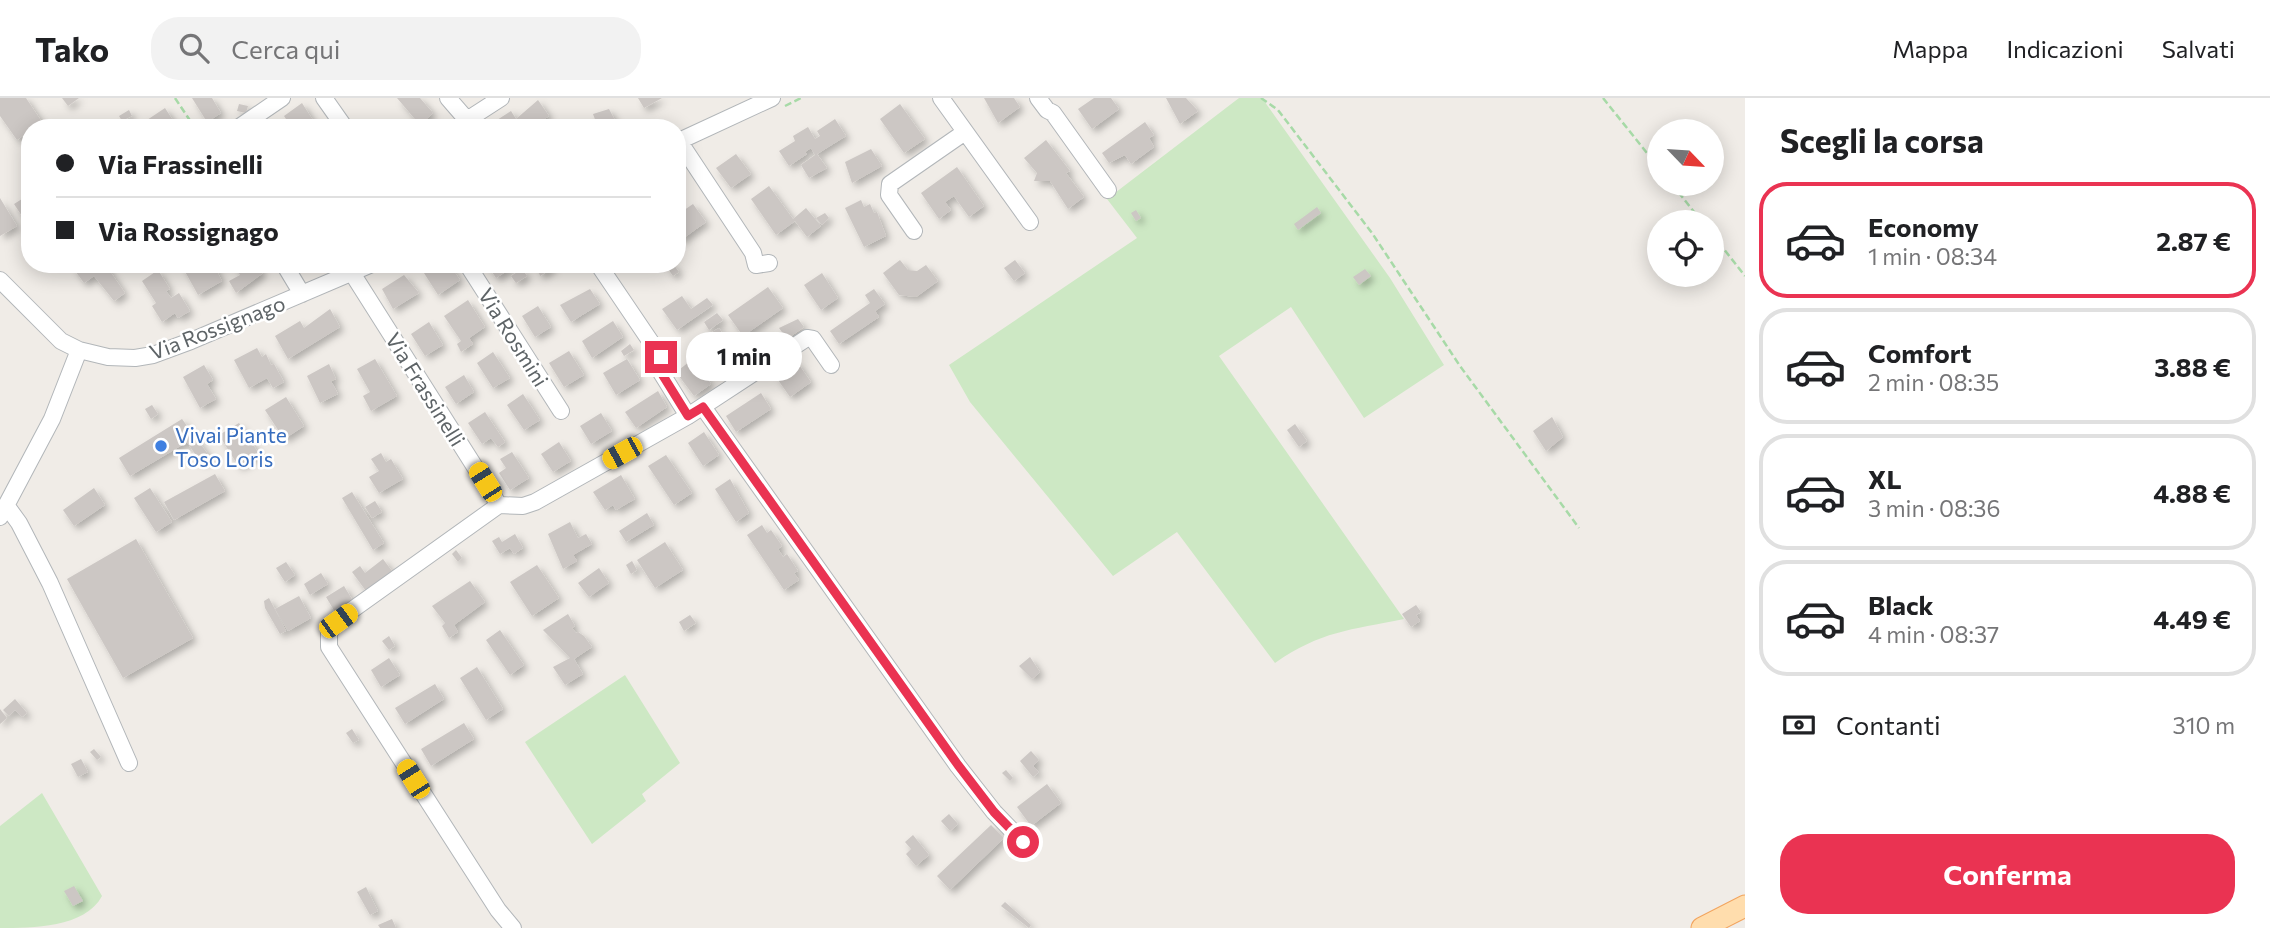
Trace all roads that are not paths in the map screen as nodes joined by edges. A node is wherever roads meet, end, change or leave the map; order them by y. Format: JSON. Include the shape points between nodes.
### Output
{"nodes":[{"id":1,"x":282,"y":98,"type":"edge"},
{"id":2,"x":324,"y":98,"type":"edge"},
{"id":3,"x":448,"y":98,"type":"edge"},
{"id":4,"x":501,"y":98,"type":"edge"},
{"id":5,"x":772,"y":98,"type":"edge"},
{"id":6,"x":941,"y":98,"type":"edge"},
{"id":7,"x":1038,"y":98,"type":"edge"},
{"id":8,"x":251,"y":119,"type":"edge"},
{"id":9,"x":339,"y":119,"type":"edge"},
{"id":10,"x":467,"y":119,"type":"edge"},
{"id":11,"x":477,"y":119,"type":"edge"},
{"id":12,"x":965,"y":132,"type":"junction"},
{"id":13,"x":686,"y":137,"type":"edge"},
{"id":14,"x":686,"y":153,"type":"edge"},
{"id":15,"x":1108,"y":190,"type":"dead end"},
{"id":16,"x":1030,"y":222,"type":"dead end"},
{"id":17,"x":914,"y":231,"type":"dead end"},
{"id":18,"x":769,"y":263,"type":"dead end"},
{"id":19,"x":289,"y":273,"type":"edge"},
{"id":20,"x":352,"y":273,"type":"joint"},
{"id":21,"x":473,"y":273,"type":"edge"},
{"id":22,"x":604,"y":273,"type":"edge"},
{"id":23,"x":1,"y":282,"type":"edge"},
{"id":24,"x":302,"y":294,"type":"junction"},
{"id":25,"x":79,"y":350,"type":"junction"},
{"id":26,"x":831,"y":365,"type":"dead end"},
{"id":27,"x":703,"y":407,"type":"junction"},
{"id":28,"x":561,"y":411,"type":"dead end"},
{"id":29,"x":688,"y":416,"type":"junction"},
{"id":30,"x":499,"y":505,"type":"junction"},
{"id":31,"x":3,"y":511,"type":"edge"},
{"id":32,"x":129,"y":763,"type":"dead end"},
{"id":33,"x":1023,"y":842,"type":"dead end"},
{"id":34,"x":1745,"y":906,"type":"edge"},
{"id":35,"x":513,"y":928,"type":"edge"},
{"id":36,"x":1702,"y":928,"type":"edge"}],
"edges":[{"from":1,"to":8,"type":"street"},
{"from":2,"to":9,"type":"street"},
{"from":3,"to":10,"type":"street"},
{"from":4,"to":11,"type":"street"},
{"from":5,"to":13,"type":"street"},
{"from":6,"to":12,"type":"street"},
{"from":7,"to":15,"type":"street"},
{"from":12,"to":16,"type":"street"},
{"from":12,"to":17,"type":"street","via":[[890,184],[888,195]]},
{"from":14,"to":18,"type":"street","via":[[753,253],[756,265]]},
{"from":19,"to":24,"type":"street"},
{"from":20,"to":24,"type":"street","name":"Via Rossignago"},
{"from":20,"to":30,"type":"street","name":"Via Frassinelli"},
{"from":21,"to":28,"type":"street","name":"Via Rosmini"},
{"from":22,"to":29,"type":"street","via":[[661,357],[657,366]]},
{"from":23,"to":25,"type":"street","name":"Via Rossignago","via":[[43,326]]},
{"from":24,"to":25,"type":"street","name":"Via Rossignago","via":[[153,355],[108,357]]},
{"from":25,"to":31,"type":"street","via":[[52,419]]},
{"from":26,"to":27,"type":"street","via":[[813,339],[807,338]]},
{"from":27,"to":29,"type":"street"},
{"from":27,"to":33,"type":"street","via":[[958,765]]},
{"from":29,"to":30,"type":"street","via":[[535,502]]},
{"from":30,"to":35,"type":"street","via":[[338,621],[329,633],[329,647]]},
{"from":31,"to":32,"type":"street","via":[[19,523],[50,583]]},
{"from":34,"to":36,"type":"main road"}]}
